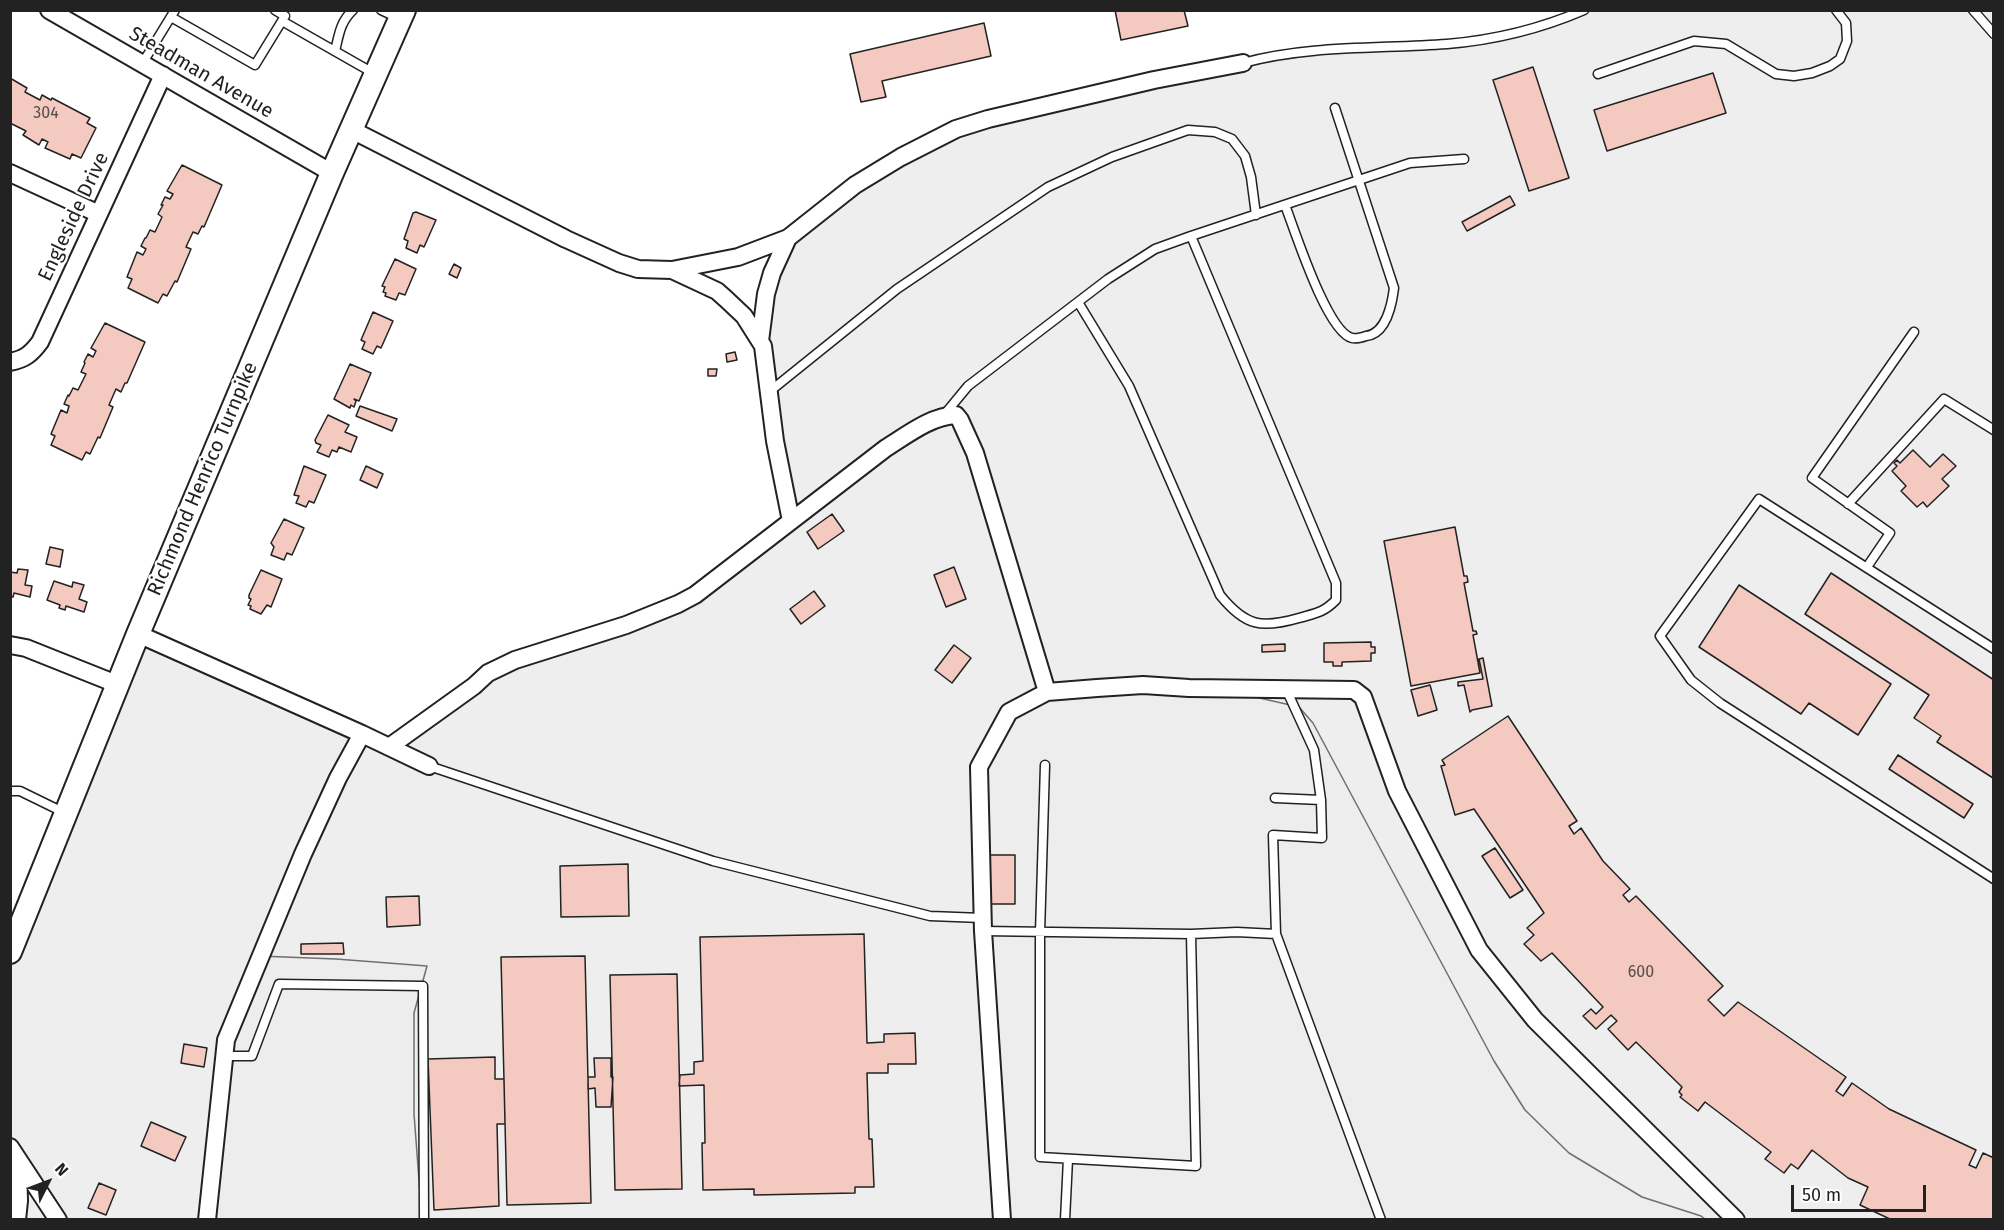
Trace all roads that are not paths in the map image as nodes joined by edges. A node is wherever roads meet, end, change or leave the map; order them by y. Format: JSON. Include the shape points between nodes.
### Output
{"nodes":[{"id":1,"x":49,"y":10,"type":"edge"},
{"id":2,"x":275,"y":10,"type":"edge"},
{"id":3,"x":353,"y":10,"type":"edge"},
{"id":4,"x":1584,"y":10,"type":"edge"},
{"id":5,"x":1836,"y":10,"type":"edge"},
{"id":6,"x":1973,"y":10,"type":"edge"},
{"id":7,"x":395,"y":13,"type":"edge"},
{"id":8,"x":173,"y":14,"type":"edge"},
{"id":9,"x":282,"y":21,"type":"junction"},
{"id":10,"x":1994,"y":34,"type":"edge"},
{"id":11,"x":335,"y":51,"type":"junction"},
{"id":12,"x":1243,"y":63,"type":"joint"},
{"id":13,"x":142,"y":64,"type":"junction"},
{"id":14,"x":376,"y":74,"type":"junction"},
{"id":15,"x":1598,"y":74,"type":"dead end"},
{"id":16,"x":163,"y":75,"type":"junction"},
{"id":17,"x":1335,"y":108,"type":"dead end"},
{"id":18,"x":352,"y":130,"type":"junction"},
{"id":19,"x":1464,"y":159,"type":"dead end"},
{"id":20,"x":332,"y":172,"type":"junction"},
{"id":21,"x":10,"y":173,"type":"edge"},
{"id":22,"x":1360,"y":180,"type":"junction"},
{"id":23,"x":1285,"y":205,"type":"junction"},
{"id":24,"x":99,"y":214,"type":"junction"},
{"id":25,"x":1256,"y":214,"type":"junction"},
{"id":26,"x":1191,"y":236,"type":"junction"},
{"id":27,"x":788,"y":238,"type":"junction"},
{"id":28,"x":672,"y":270,"type":"junction"},
{"id":29,"x":1078,"y":302,"type":"junction"},
{"id":30,"x":1914,"y":332,"type":"dead end"},
{"id":31,"x":760,"y":341,"type":"junction"},
{"id":32,"x":10,"y":362,"type":"edge"},
{"id":33,"x":770,"y":392,"type":"junction"},
{"id":34,"x":944,"y":415,"type":"junction"},
{"id":35,"x":1994,"y":430,"type":"edge"},
{"id":36,"x":1848,"y":504,"type":"junction"},
{"id":37,"x":791,"y":521,"type":"junction"},
{"id":38,"x":1867,"y":567,"type":"junction"},
{"id":39,"x":138,"y":634,"type":"junction"},
{"id":40,"x":10,"y":645,"type":"edge"},
{"id":41,"x":1994,"y":649,"type":"edge"},
{"id":42,"x":118,"y":685,"type":"junction"},
{"id":43,"x":1286,"y":689,"type":"junction"},
{"id":44,"x":1047,"y":692,"type":"junction"},
{"id":45,"x":362,"y":734,"type":"junction"},
{"id":46,"x":389,"y":747,"type":"junction"},
{"id":47,"x":1045,"y":765,"type":"dead end"},
{"id":48,"x":429,"y":766,"type":"joint"},
{"id":49,"x":10,"y":791,"type":"edge"},
{"id":50,"x":1275,"y":798,"type":"dead end"},
{"id":51,"x":1321,"y":800,"type":"junction"},
{"id":52,"x":67,"y":813,"type":"junction"},
{"id":53,"x":1994,"y":879,"type":"edge"},
{"id":54,"x":982,"y":924,"type":"junction"},
{"id":55,"x":1040,"y":933,"type":"junction"},
{"id":56,"x":1191,"y":934,"type":"junction"},
{"id":57,"x":1276,"y":934,"type":"junction"},
{"id":58,"x":10,"y":952,"type":"edge"},
{"id":59,"x":224,"y":1056,"type":"junction"},
{"id":60,"x":14,"y":1154,"type":"edge"},
{"id":61,"x":1068,"y":1159,"type":"junction"},
{"id":62,"x":10,"y":1183,"type":"edge"},
{"id":63,"x":19,"y":1201,"type":"junction"},
{"id":64,"x":17,"y":1220,"type":"edge"},
{"id":65,"x":58,"y":1220,"type":"edge"},
{"id":66,"x":207,"y":1220,"type":"edge"},
{"id":67,"x":424,"y":1220,"type":"edge"},
{"id":68,"x":1002,"y":1220,"type":"edge"},
{"id":69,"x":1065,"y":1220,"type":"edge"},
{"id":70,"x":1381,"y":1220,"type":"edge"},
{"id":71,"x":1736,"y":1220,"type":"edge"}],
"edges":[{"from":1,"to":13,"type":"street","name":"Steadman Avenue"},
{"from":2,"to":9,"type":"lane","via":[[285,16]]},
{"from":3,"to":11,"type":"lane","via":[[341,27]]},
{"from":4,"to":12,"type":"lane","via":[[1504,36],[1449,44],[1271,55]]},
{"from":5,"to":15,"type":"lane","via":[[1846,23],[1847,41],[1840,59],[1812,73],[1776,74],[1726,44],[1694,40]]},
{"from":6,"to":10,"type":"lane"},
{"from":7,"to":14,"type":"main road","name":"Richmond Henrico Turnpike"},
{"from":8,"to":9,"type":"lane","via":[[255,65]]},
{"from":8,"to":13,"type":"lane"},
{"from":9,"to":11,"type":"lane"},
{"from":11,"to":14,"type":"lane"},
{"from":12,"to":27,"type":"street","via":[[1154,80],[956,129],[855,184]]},
{"from":13,"to":16,"type":"street","name":"Steadman Avenue"},
{"from":14,"to":18,"type":"main road","name":"Richmond Henrico Turnpike"},
{"from":16,"to":20,"type":"street","name":"Steadman Avenue"},
{"from":16,"to":24,"type":"street","name":"Engleside Drive"},
{"from":17,"to":22,"type":"lane"},
{"from":18,"to":20,"type":"main road","name":"Richmond Henrico Turnpike"},
{"from":18,"to":28,"type":"street","via":[[619,263],[638,269]]},
{"from":19,"to":22,"type":"lane","via":[[1410,163]]},
{"from":20,"to":39,"type":"main road","name":"Richmond Henrico Turnpike"},
{"from":21,"to":24,"type":"street"},
{"from":22,"to":23,"type":"lane"},
{"from":22,"to":23,"type":"lane","via":[[1394,288],[1391,310],[1371,336],[1352,338],[1339,329],[1322,301]]},
{"from":23,"to":25,"type":"lane"},
{"from":24,"to":32,"type":"street","name":"Engleside Drive","via":[[40,342],[32,353]]},
{"from":25,"to":26,"type":"lane"},
{"from":25,"to":33,"type":"lane","via":[[1245,156],[1232,139],[1215,132],[1188,130],[1112,157],[1048,187],[897,289]]},
{"from":26,"to":29,"type":"lane","via":[[1155,249]]},
{"from":26,"to":29,"type":"lane","via":[[1336,583],[1336,600],[1325,611],[1273,626],[1234,612],[1220,595],[1129,386]]},
{"from":27,"to":28,"type":"street","via":[[738,257]]},
{"from":27,"to":31,"type":"street","via":[[766,294]]},
{"from":28,"to":31,"type":"street","via":[[726,298]]},
{"from":29,"to":34,"type":"lane","via":[[968,386]]},
{"from":30,"to":36,"type":"lane","via":[[1812,478]]},
{"from":31,"to":33,"type":"street"},
{"from":33,"to":37,"type":"street"},
{"from":34,"to":37,"type":"street","via":[[886,448]]},
{"from":34,"to":44,"type":"street","via":[[956,415],[975,453]]},
{"from":35,"to":36,"type":"lane","via":[[1944,399]]},
{"from":36,"to":38,"type":"lane","via":[[1890,533]]},
{"from":37,"to":46,"type":"street","via":[[678,604],[515,660],[488,673]]},
{"from":38,"to":41,"type":"lane"},
{"from":38,"to":53,"type":"lane","via":[[1759,499],[1660,636],[1691,680],[1720,703]]},
{"from":39,"to":42,"type":"main road","name":"Richmond Henrico Turnpike"},
{"from":39,"to":45,"type":"street"},
{"from":40,"to":42,"type":"street"},
{"from":42,"to":52,"type":"main road","name":"Richmond Henrico Turnpike"},
{"from":43,"to":44,"type":"street","via":[[1143,685]]},
{"from":43,"to":51,"type":"lane","via":[[1314,750]]},
{"from":43,"to":71,"type":"street","via":[[1354,690],[1363,697],[1396,791],[1479,950],[1535,1020]]},
{"from":44,"to":54,"type":"street","via":[[1009,712],[979,767]]},
{"from":45,"to":46,"type":"street"},
{"from":45,"to":59,"type":"street","via":[[294,874],[225,1040]]},
{"from":46,"to":48,"type":"street"},
{"from":47,"to":55,"type":"lane"},
{"from":48,"to":54,"type":"lane","via":[[712,861],[930,916]]},
{"from":49,"to":52,"type":"lane","via":[[20,791]]},
{"from":50,"to":51,"type":"lane"},
{"from":51,"to":57,"type":"lane","via":[[1322,838],[1273,835]]},
{"from":52,"to":58,"type":"main road","name":"Richmond Henrico Turnpike"},
{"from":54,"to":55,"type":"lane"},
{"from":54,"to":68,"type":"street"},
{"from":55,"to":56,"type":"lane"},
{"from":55,"to":61,"type":"lane","via":[[1040,1157]]},
{"from":56,"to":57,"type":"lane"},
{"from":56,"to":61,"type":"lane","via":[[1196,1166]]},
{"from":57,"to":70,"type":"lane"},
{"from":59,"to":66,"type":"street"},
{"from":59,"to":67,"type":"lane","via":[[252,1056],[279,984],[423,986]]},
{"from":60,"to":63,"type":"street"},
{"from":60,"to":65,"type":"street"},
{"from":61,"to":69,"type":"lane"},
{"from":62,"to":63,"type":"street"},
{"from":63,"to":64,"type":"street"}]}
